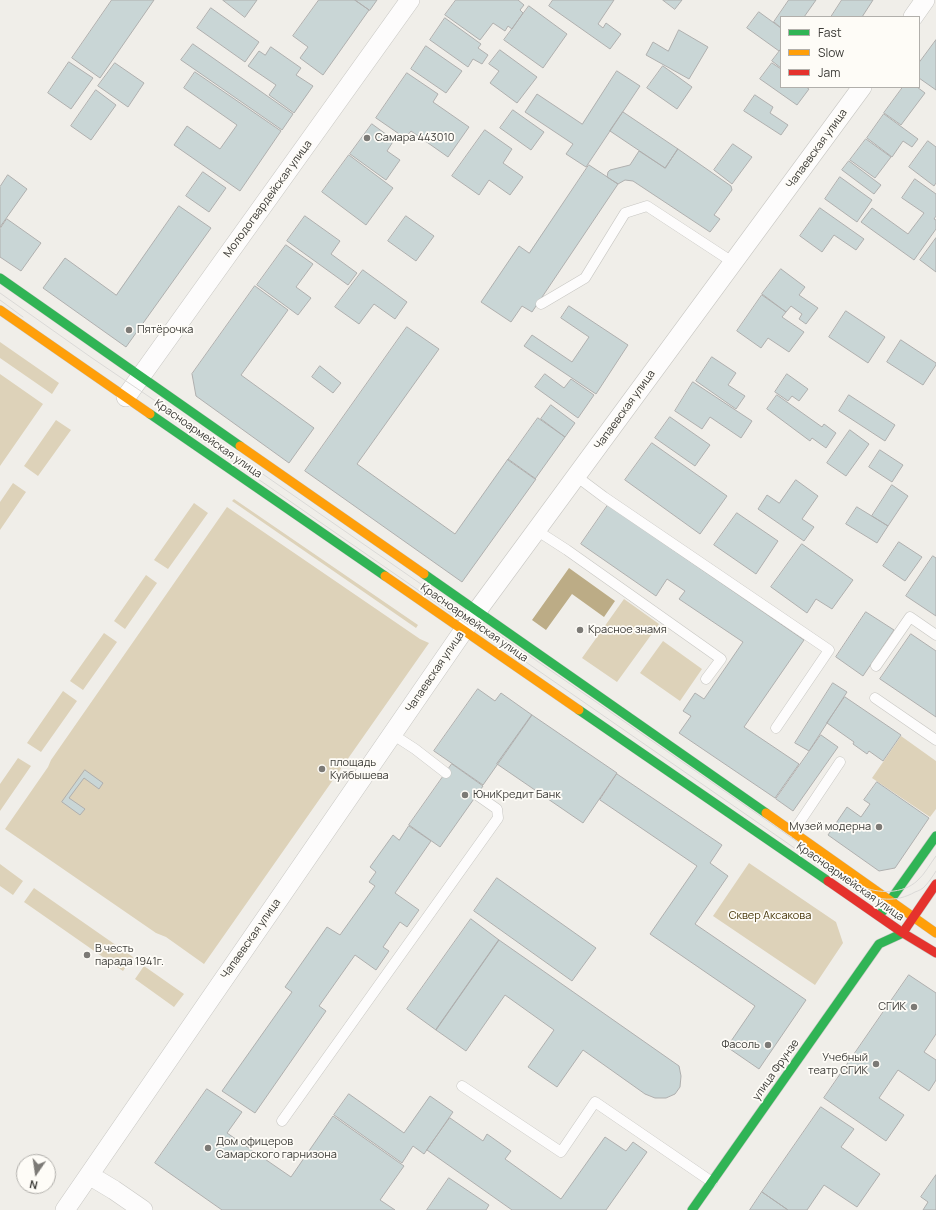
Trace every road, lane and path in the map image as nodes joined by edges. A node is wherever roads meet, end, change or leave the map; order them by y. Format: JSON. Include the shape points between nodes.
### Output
{"nodes":[{"id":1,"x":410,"y":0,"type":"edge"},
{"id":2,"x":861,"y":88,"type":"edge"},
{"id":3,"x":734,"y":263,"type":"junction"},
{"id":4,"x":0,"y":278,"type":"edge"},
{"id":5,"x":541,"y":304,"type":"dead end"},
{"id":6,"x":0,"y":310,"type":"edge"},
{"id":7,"x":141,"y":377,"type":"junction"},
{"id":8,"x":126,"y":398,"type":"junction"},
{"id":9,"x":576,"y":476,"type":"junction"},
{"id":10,"x":536,"y":530,"type":"junction"},
{"id":11,"x":477,"y":611,"type":"junction"},
{"id":12,"x":464,"y":630,"type":"junction"},
{"id":13,"x":936,"y":635,"type":"edge"},
{"id":14,"x":876,"y":666,"type":"dead end"},
{"id":15,"x":706,"y":679,"type":"dead end"},
{"id":16,"x":875,"y":698,"type":"dead end"},
{"id":17,"x":776,"y":728,"type":"dead end"},
{"id":18,"x":392,"y":734,"type":"junction"},
{"id":19,"x":936,"y":740,"type":"edge"},
{"id":20,"x":840,"y":762,"type":"dead end"},
{"id":21,"x":446,"y":773,"type":"dead end"},
{"id":22,"x":477,"y":794,"type":"dead end"},
{"id":23,"x":794,"y":832,"type":"junction"},
{"id":24,"x":936,"y":836,"type":"edge"},
{"id":25,"x":936,"y":884,"type":"edge"},
{"id":26,"x":889,"y":900,"type":"junction"},
{"id":27,"x":879,"y":916,"type":"junction"},
{"id":28,"x":913,"y":916,"type":"junction"},
{"id":29,"x":903,"y":933,"type":"junction"},
{"id":30,"x":936,"y":933,"type":"edge"},
{"id":31,"x":879,"y":937,"type":"junction"},
{"id":32,"x":936,"y":953,"type":"edge"},
{"id":33,"x":462,"y":1086,"type":"dead end"},
{"id":34,"x":282,"y":1121,"type":"dead end"},
{"id":35,"x":89,"y":1175,"type":"junction"},
{"id":36,"x":712,"y":1182,"type":"junction"},
{"id":37,"x":65,"y":1210,"type":"edge"},
{"id":38,"x":143,"y":1210,"type":"edge"},
{"id":39,"x":692,"y":1210,"type":"edge"}],
"edges":[{"from":1,"to":7,"type":"street","name":"Молодогвардейская улица"},
{"from":2,"to":3,"type":"street","name":"Чапаевская улица"},
{"from":3,"to":5,"type":"lane","via":[[647,206],[625,213],[584,278]]},
{"from":3,"to":9,"type":"street","name":"Чапаевская улица"},
{"from":4,"to":7,"type":"main road","name":"Красноармейская улица"},
{"from":6,"to":8,"type":"main road","name":"Красноармейская улица"},
{"from":7,"to":8,"type":"street","name":"Молодогвардейская улица"},
{"from":7,"to":11,"type":"main road","name":"Красноармейская улица"},
{"from":8,"to":12,"type":"main road","name":"Красноармейская улица"},
{"from":9,"to":10,"type":"street","name":"Чапаевская улица"},
{"from":9,"to":17,"type":"lane","via":[[829,650]]},
{"from":10,"to":11,"type":"street","name":"Чапаевская улица"},
{"from":10,"to":15,"type":"lane","via":[[721,659]]},
{"from":11,"to":12,"type":"street","name":"Чапаевская улица"},
{"from":11,"to":23,"type":"main road","name":"Красноармейская улица"},
{"from":12,"to":18,"type":"street","name":"Чапаевская улица"},
{"from":12,"to":27,"type":"main road","name":"Красноармейская улица"},
{"from":13,"to":14,"type":"lane","via":[[910,617]]},
{"from":16,"to":19,"type":"lane"},
{"from":18,"to":21,"type":"lane"},
{"from":18,"to":35,"type":"street","name":"Чапаевская улица"},
{"from":20,"to":23,"type":"lane"},
{"from":22,"to":34,"type":"lane","via":[[497,808],[498,818]]},
{"from":23,"to":26,"type":"main road","name":"Красноармейская улица"},
{"from":24,"to":26,"type":"main road"},
{"from":25,"to":28,"type":"main road"},
{"from":26,"to":27,"type":"main road"},
{"from":26,"to":28,"type":"main road","name":"Красноармейская улица"},
{"from":27,"to":29,"type":"main road","name":"Красноармейская улица"},
{"from":27,"to":31,"type":"main road"},
{"from":28,"to":29,"type":"main road"},
{"from":28,"to":30,"type":"main road","name":"Красноармейская улица"},
{"from":29,"to":31,"type":"main road"},
{"from":29,"to":32,"type":"main road","name":"Красноармейская улица"},
{"from":31,"to":36,"type":"main road","name":"улица Фрунзе"},
{"from":33,"to":36,"type":"lane","via":[[561,1152],[595,1102]]},
{"from":35,"to":37,"type":"street","name":"Чапаевская улица"},
{"from":35,"to":38,"type":"street"},
{"from":36,"to":39,"type":"main road","name":"улица Фрунзе"}]}
